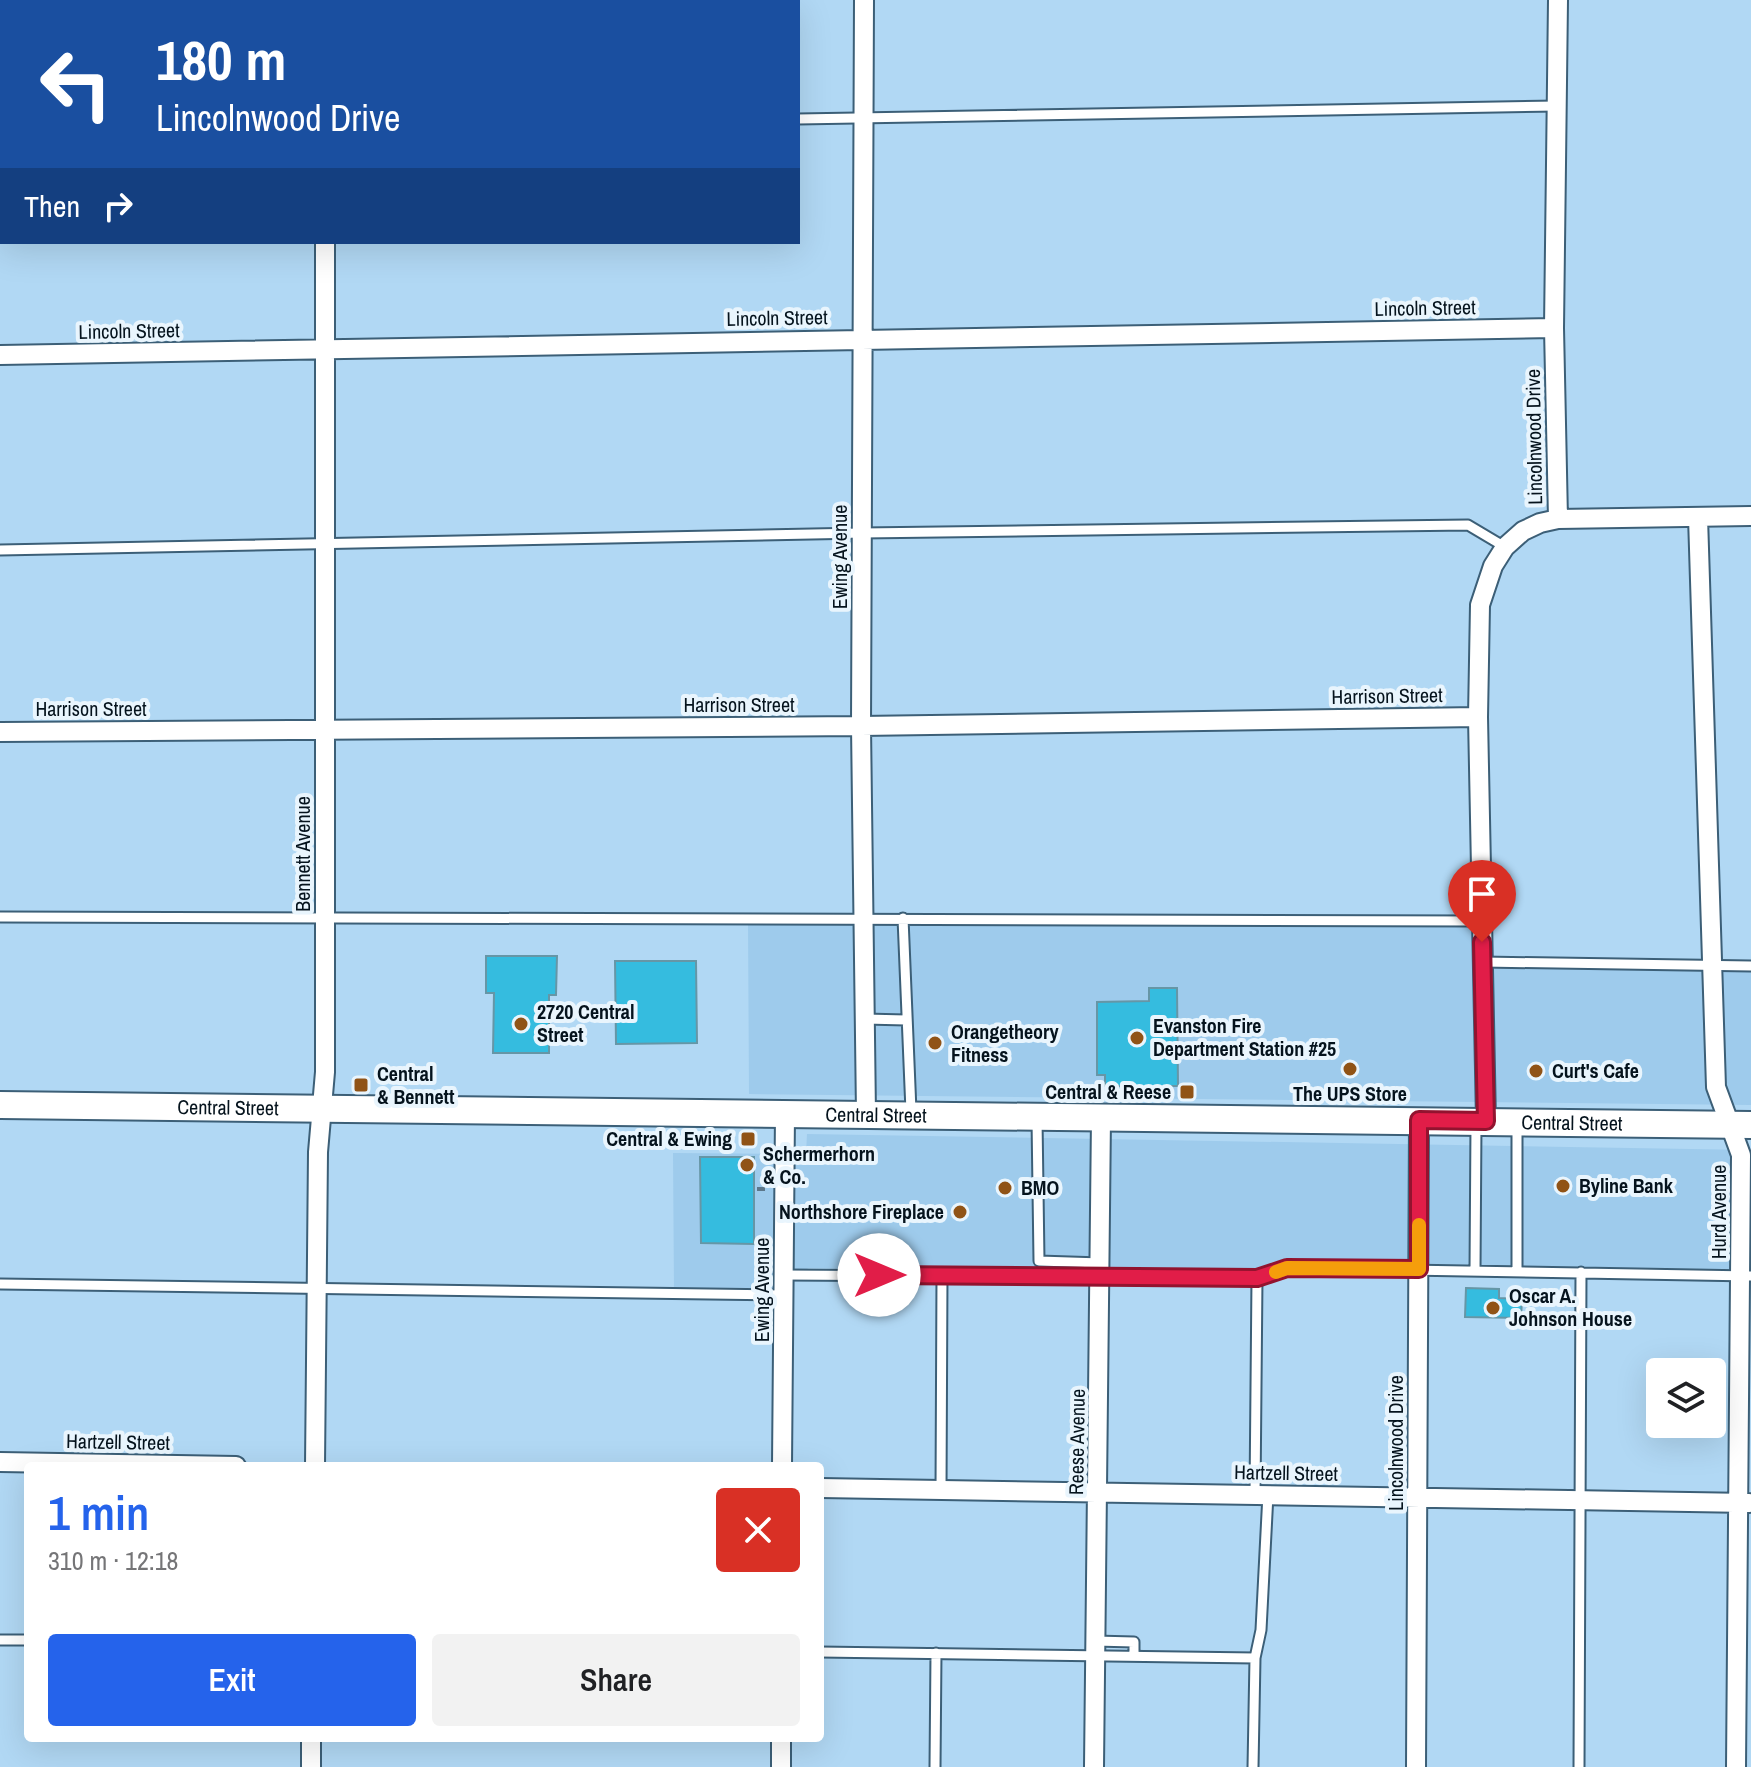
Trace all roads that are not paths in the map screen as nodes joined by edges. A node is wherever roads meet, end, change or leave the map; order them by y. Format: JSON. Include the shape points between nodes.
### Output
{"nodes":[{"id":1,"x":864,"y":0,"type":"edge"},
{"id":2,"x":1558,"y":0,"type":"edge"},
{"id":3,"x":1557,"y":106,"type":"junction"},
{"id":4,"x":800,"y":119,"type":"edge"},
{"id":5,"x":863,"y":119,"type":"junction"},
{"id":6,"x":325,"y":244,"type":"edge"},
{"id":7,"x":1554,"y":328,"type":"junction"},
{"id":8,"x":863,"y":338,"type":"junction"},
{"id":9,"x":325,"y":349,"type":"junction"},
{"id":10,"x":0,"y":355,"type":"edge"},
{"id":11,"x":1751,"y":516,"type":"edge"},
{"id":12,"x":1698,"y":517,"type":"junction"},
{"id":13,"x":1558,"y":519,"type":"junction"},
{"id":14,"x":862,"y":533,"type":"junction"},
{"id":15,"x":325,"y":544,"type":"junction"},
{"id":16,"x":1505,"y":547,"type":"junction"},
{"id":17,"x":0,"y":550,"type":"edge"},
{"id":18,"x":1478,"y":717,"type":"junction"},
{"id":19,"x":861,"y":726,"type":"junction"},
{"id":20,"x":325,"y":729,"type":"junction"},
{"id":21,"x":0,"y":732,"type":"edge"},
{"id":22,"x":0,"y":917,"type":"edge"},
{"id":23,"x":325,"y":917,"type":"junction"},
{"id":24,"x":864,"y":918,"type":"junction"},
{"id":25,"x":903,"y":918,"type":"junction"},
{"id":26,"x":1482,"y":921,"type":"junction"},
{"id":27,"x":1483,"y":962,"type":"junction"},
{"id":28,"x":1711,"y":965,"type":"junction"},
{"id":29,"x":1751,"y":966,"type":"edge"},
{"id":30,"x":865,"y":1019,"type":"junction"},
{"id":31,"x":906,"y":1020,"type":"junction"},
{"id":32,"x":0,"y":1105,"type":"edge"},
{"id":33,"x":321,"y":1109,"type":"junction"},
{"id":34,"x":785,"y":1113,"type":"junction"},
{"id":35,"x":866,"y":1114,"type":"junction"},
{"id":36,"x":911,"y":1115,"type":"junction"},
{"id":37,"x":1037,"y":1116,"type":"junction"},
{"id":38,"x":1101,"y":1117,"type":"junction"},
{"id":39,"x":1419,"y":1120,"type":"junction"},
{"id":40,"x":1481,"y":1121,"type":"junction"},
{"id":41,"x":1517,"y":1122,"type":"junction"},
{"id":42,"x":1741,"y":1125,"type":"edge"},
{"id":43,"x":1419,"y":1269,"type":"junction"},
{"id":44,"x":1101,"y":1270,"type":"junction"},
{"id":45,"x":1475,"y":1270,"type":"junction"},
{"id":46,"x":1517,"y":1271,"type":"junction"},
{"id":47,"x":1581,"y":1272,"type":"junction"},
{"id":48,"x":784,"y":1275,"type":"junction"},
{"id":49,"x":942,"y":1275,"type":"junction"},
{"id":50,"x":1746,"y":1276,"type":"edge"},
{"id":51,"x":1257,"y":1278,"type":"junction"},
{"id":52,"x":0,"y":1284,"type":"edge"},
{"id":53,"x":317,"y":1288,"type":"junction"},
{"id":54,"x":784,"y":1295,"type":"junction"},
{"id":55,"x":0,"y":1462,"type":"edge"},
{"id":56,"x":24,"y":1462,"type":"edge"},
{"id":57,"x":315,"y":1462,"type":"edge"},
{"id":58,"x":782,"y":1462,"type":"edge"},
{"id":59,"x":824,"y":1488,"type":"edge"},
{"id":60,"x":941,"y":1490,"type":"junction"},
{"id":61,"x":1098,"y":1492,"type":"junction"},
{"id":62,"x":1262,"y":1494,"type":"junction"},
{"id":63,"x":1417,"y":1498,"type":"junction"},
{"id":64,"x":1579,"y":1501,"type":"junction"},
{"id":65,"x":1746,"y":1502,"type":"edge"},
{"id":66,"x":0,"y":1640,"type":"edge"},
{"id":67,"x":24,"y":1640,"type":"edge"},
{"id":68,"x":1094,"y":1648,"type":"junction"},
{"id":69,"x":824,"y":1652,"type":"edge"},
{"id":70,"x":936,"y":1653,"type":"junction"},
{"id":71,"x":1134,"y":1656,"type":"junction"},
{"id":72,"x":1255,"y":1658,"type":"junction"},
{"id":73,"x":311,"y":1742,"type":"edge"},
{"id":74,"x":781,"y":1742,"type":"edge"},
{"id":75,"x":1741,"y":1757,"type":"edge"},
{"id":76,"x":311,"y":1767,"type":"edge"},
{"id":77,"x":781,"y":1767,"type":"edge"},
{"id":78,"x":935,"y":1767,"type":"edge"},
{"id":79,"x":1094,"y":1767,"type":"edge"},
{"id":80,"x":1253,"y":1767,"type":"edge"},
{"id":81,"x":1416,"y":1767,"type":"edge"},
{"id":82,"x":1579,"y":1767,"type":"edge"}],
"edges":[{"from":1,"to":5,"type":"street","name":"Ewing Avenue"},
{"from":2,"to":3,"type":"street","name":"Lincolnwood Drive"},
{"from":3,"to":5,"type":"lane"},
{"from":3,"to":7,"type":"street","name":"Lincolnwood Drive"},
{"from":4,"to":5,"type":"lane"},
{"from":5,"to":8,"type":"street","name":"Ewing Avenue"},
{"from":6,"to":9,"type":"street","name":"Bennett Avenue"},
{"from":7,"to":8,"type":"street","name":"Lincoln Street"},
{"from":7,"to":13,"type":"street","name":"Lincolnwood Drive"},
{"from":8,"to":9,"type":"street","name":"Lincoln Street"},
{"from":8,"to":14,"type":"street","name":"Ewing Avenue"},
{"from":9,"to":10,"type":"street","name":"Lincoln Street"},
{"from":9,"to":15,"type":"street","name":"Bennett Avenue"},
{"from":11,"to":12,"type":"street"},
{"from":12,"to":13,"type":"street"},
{"from":12,"to":28,"type":"street","name":"Hurd Avenue"},
{"from":13,"to":16,"type":"street","name":"Lincolnwood Drive","via":[[1523,531]]},
{"from":14,"to":15,"type":"lane"},
{"from":14,"to":16,"type":"lane","via":[[1468,525]]},
{"from":14,"to":19,"type":"street","name":"Ewing Avenue"},
{"from":15,"to":17,"type":"lane"},
{"from":15,"to":20,"type":"street","name":"Bennett Avenue"},
{"from":16,"to":18,"type":"street","name":"Lincolnwood Drive","via":[[1480,605]]},
{"from":18,"to":19,"type":"street","name":"Harrison Street"},
{"from":18,"to":26,"type":"street","name":"Lincolnwood Drive"},
{"from":19,"to":20,"type":"street","name":"Harrison Street"},
{"from":19,"to":24,"type":"street","name":"Ewing Avenue"},
{"from":20,"to":21,"type":"street","name":"Harrison Street"},
{"from":20,"to":23,"type":"street","name":"Bennett Avenue"},
{"from":22,"to":23,"type":"lane"},
{"from":23,"to":24,"type":"lane"},
{"from":23,"to":33,"type":"street","name":"Bennett Avenue"},
{"from":24,"to":25,"type":"lane"},
{"from":24,"to":30,"type":"street","name":"Ewing Avenue"},
{"from":25,"to":26,"type":"lane"},
{"from":25,"to":31,"type":"lane"},
{"from":26,"to":27,"type":"street","name":"Lincolnwood Drive"},
{"from":27,"to":28,"type":"lane"},
{"from":27,"to":40,"type":"street","name":"Lincolnwood Drive"},
{"from":28,"to":29,"type":"lane"},
{"from":28,"to":42,"type":"street","name":"Hurd Avenue","via":[[1716,1087]]},
{"from":30,"to":31,"type":"lane"},
{"from":30,"to":35,"type":"street","name":"Ewing Avenue"},
{"from":31,"to":36,"type":"lane"},
{"from":32,"to":33,"type":"main road","name":"Central Street"},
{"from":33,"to":34,"type":"main road","name":"Central Street"},
{"from":33,"to":53,"type":"street","name":"Bennett Avenue"},
{"from":34,"to":35,"type":"main road","name":"Central Street"},
{"from":34,"to":48,"type":"street","name":"Ewing Avenue"},
{"from":35,"to":36,"type":"main road","name":"Central Street"},
{"from":36,"to":37,"type":"main road","name":"Central Street"},
{"from":37,"to":38,"type":"main road","name":"Central Street"},
{"from":37,"to":44,"type":"lane","via":[[1039,1261]]},
{"from":38,"to":39,"type":"main road","name":"Central Street"},
{"from":38,"to":44,"type":"street","name":"Reese Avenue"},
{"from":39,"to":40,"type":"main road","name":"Central Street"},
{"from":39,"to":43,"type":"street","name":"Lincolnwood Drive"},
{"from":40,"to":41,"type":"main road","name":"Central Street"},
{"from":40,"to":45,"type":"lane"},
{"from":41,"to":42,"type":"main road","name":"Central Street"},
{"from":41,"to":46,"type":"lane"},
{"from":42,"to":50,"type":"street","name":"Hurd Avenue"},
{"from":43,"to":45,"type":"lane"},
{"from":43,"to":51,"type":"lane","via":[[1287,1268]]},
{"from":43,"to":63,"type":"street","name":"Lincolnwood Drive"},
{"from":44,"to":49,"type":"lane"},
{"from":44,"to":51,"type":"lane"},
{"from":44,"to":61,"type":"street","name":"Reese Avenue"},
{"from":45,"to":46,"type":"lane"},
{"from":46,"to":47,"type":"lane"},
{"from":47,"to":50,"type":"lane"},
{"from":47,"to":64,"type":"lane"},
{"from":48,"to":49,"type":"lane"},
{"from":48,"to":54,"type":"street","name":"Ewing Avenue"},
{"from":49,"to":60,"type":"lane"},
{"from":50,"to":65,"type":"street","name":"Hurd Avenue"},
{"from":51,"to":62,"type":"lane"},
{"from":52,"to":53,"type":"lane"},
{"from":53,"to":54,"type":"lane"},
{"from":53,"to":57,"type":"street","name":"Bennett Avenue"},
{"from":54,"to":58,"type":"street","name":"Ewing Avenue"},
{"from":55,"to":56,"type":"street","name":"Hartzell Street"},
{"from":59,"to":60,"type":"street","name":"Hartzell Street"},
{"from":60,"to":61,"type":"street","name":"Hartzell Street"},
{"from":61,"to":62,"type":"street","name":"Hartzell Street"},
{"from":61,"to":68,"type":"street","name":"Reese Avenue"},
{"from":62,"to":63,"type":"street","name":"Hartzell Street"},
{"from":62,"to":72,"type":"lane","via":[[1261,1630]]},
{"from":63,"to":64,"type":"street","name":"Hartzell Street"},
{"from":63,"to":81,"type":"street","name":"Lincolnwood Drive"},
{"from":64,"to":65,"type":"street","name":"Hartzell Street"},
{"from":64,"to":82,"type":"lane"},
{"from":65,"to":75,"type":"street","name":"Hurd Avenue"},
{"from":66,"to":67,"type":"lane"},
{"from":68,"to":70,"type":"lane"},
{"from":68,"to":71,"type":"lane"},
{"from":68,"to":71,"type":"lane","via":[[1129,1640],[1134,1642]]},
{"from":68,"to":79,"type":"street","name":"Reese Avenue"},
{"from":69,"to":70,"type":"lane"},
{"from":70,"to":78,"type":"lane"},
{"from":71,"to":72,"type":"lane"},
{"from":72,"to":80,"type":"lane"},
{"from":73,"to":76,"type":"street"},
{"from":74,"to":77,"type":"street"}]}
